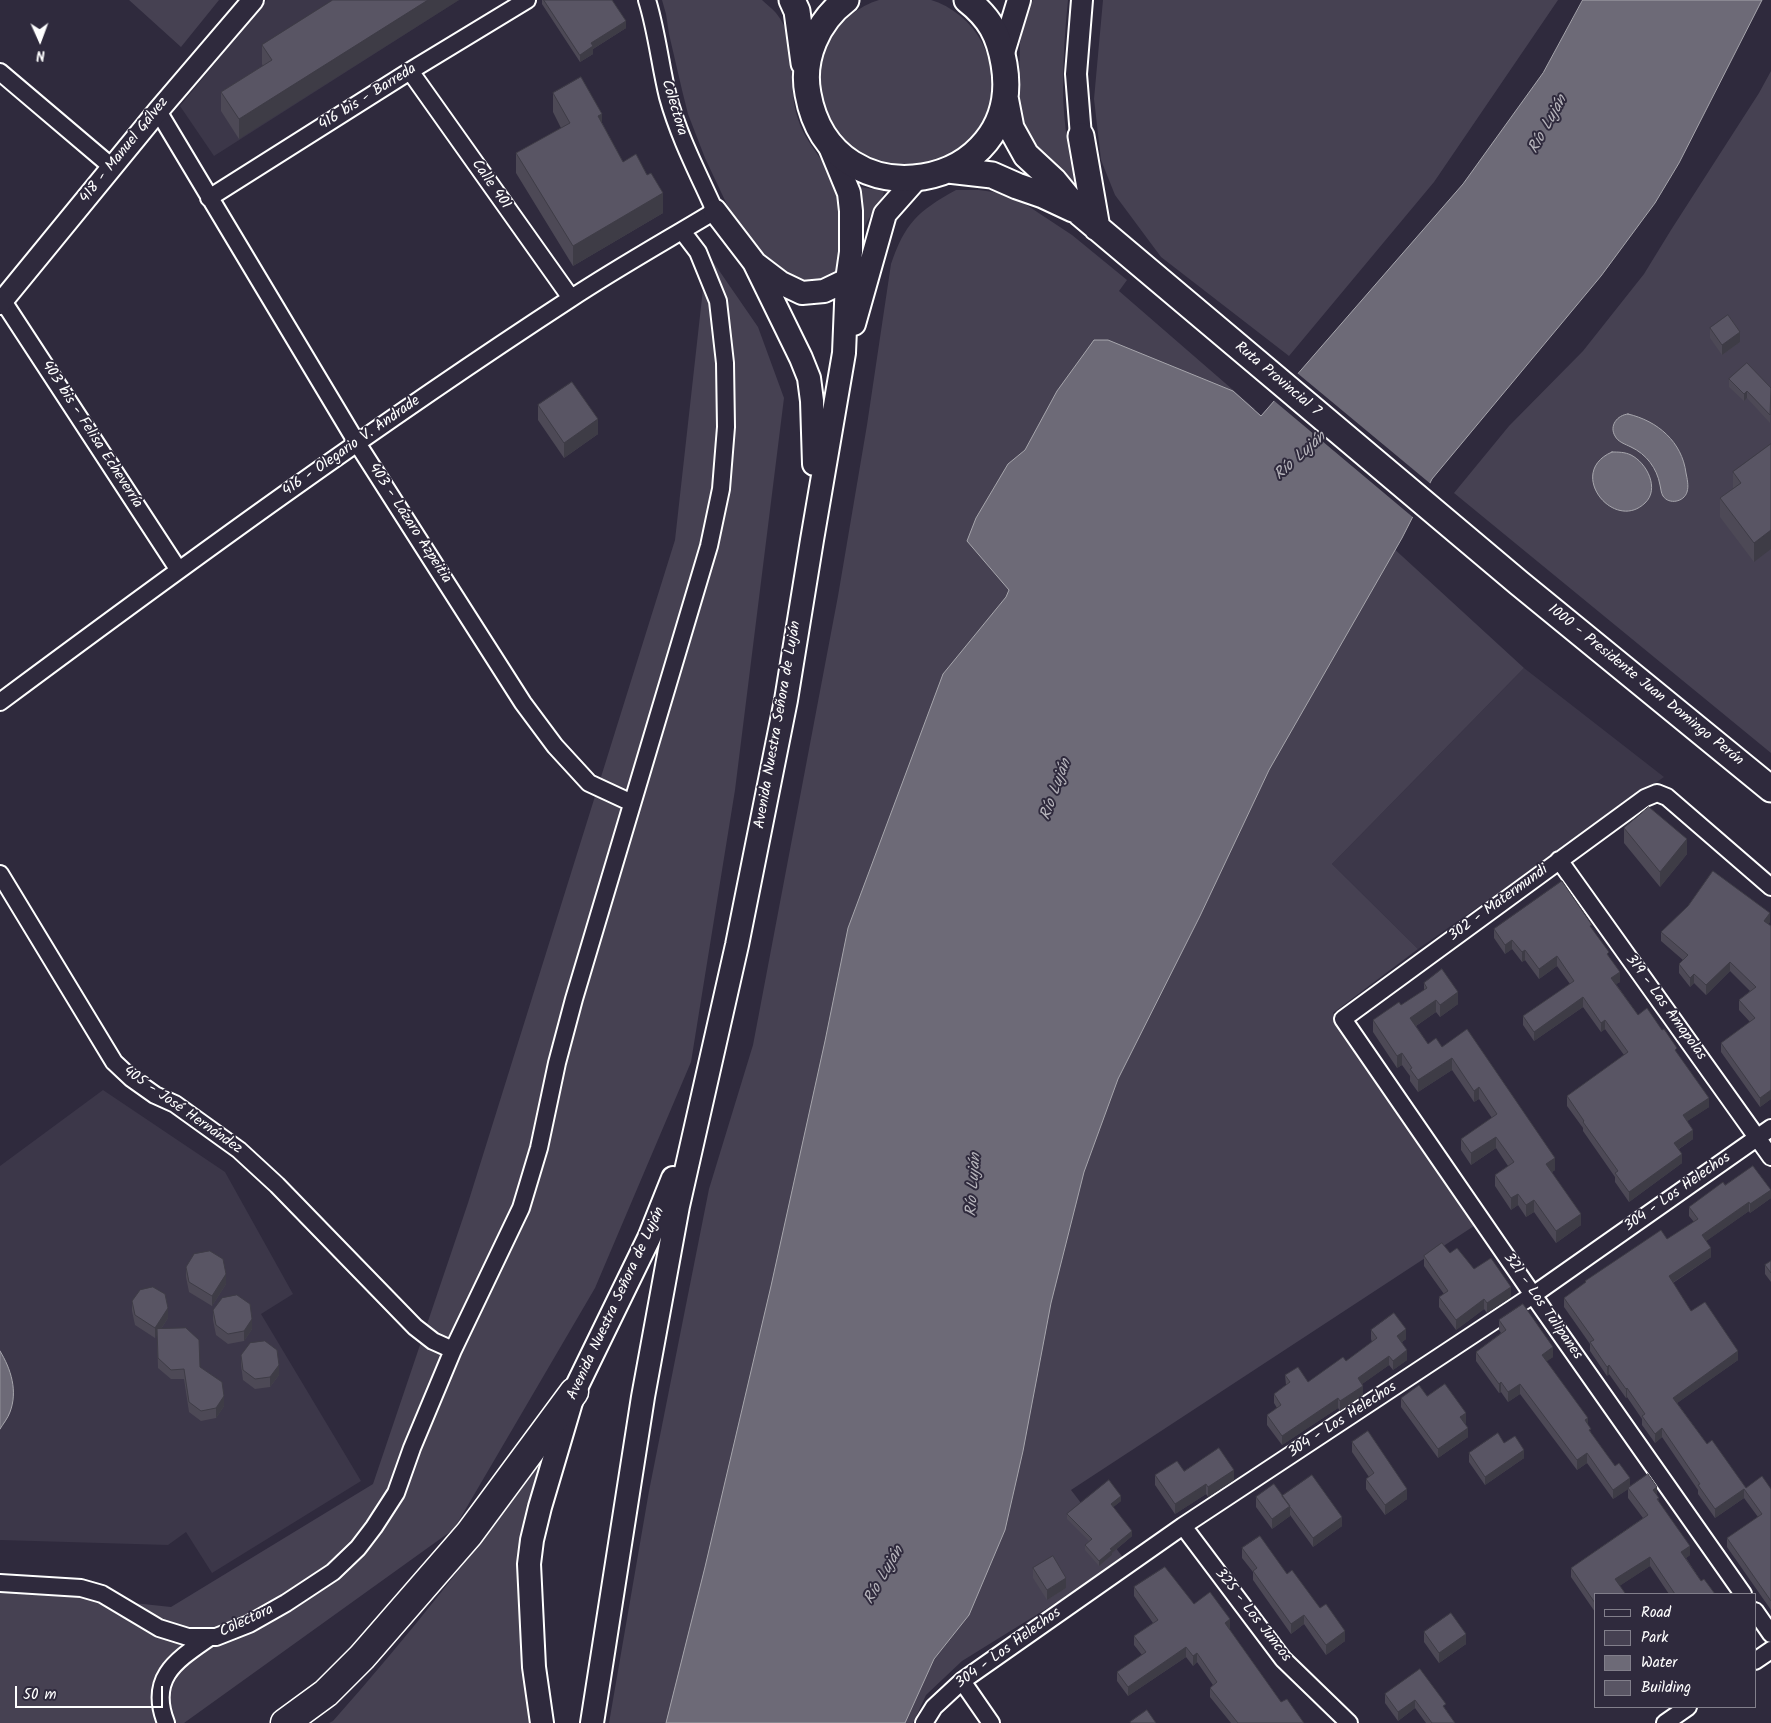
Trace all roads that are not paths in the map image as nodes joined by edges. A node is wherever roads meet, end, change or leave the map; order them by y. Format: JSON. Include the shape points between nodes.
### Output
{"nodes":[{"id":1,"x":253,"y":0,"type":"edge"},
{"id":2,"x":527,"y":0,"type":"edge"},
{"id":3,"x":647,"y":0,"type":"edge"},
{"id":4,"x":792,"y":0,"type":"edge"},
{"id":5,"x":846,"y":0,"type":"edge"},
{"id":6,"x":966,"y":0,"type":"edge"},
{"id":7,"x":1019,"y":0,"type":"edge"},
{"id":8,"x":1082,"y":0,"type":"edge"},
{"id":9,"x":1002,"y":56,"type":"junction"},
{"id":10,"x":410,"y":71,"type":"junction"},
{"id":11,"x":0,"y":72,"type":"edge"},
{"id":12,"x":807,"y":72,"type":"junction"},
{"id":13,"x":1005,"y":97,"type":"junction"},
{"id":14,"x":158,"y":111,"type":"junction"},
{"id":15,"x":1081,"y":136,"type":"joint"},
{"id":16,"x":828,"y":142,"type":"junction"},
{"id":17,"x":112,"y":167,"type":"junction"},
{"id":18,"x":948,"y":170,"type":"junction"},
{"id":19,"x":916,"y":179,"type":"junction"},
{"id":20,"x":210,"y":198,"type":"junction"},
{"id":21,"x":715,"y":211,"type":"junction"},
{"id":22,"x":1089,"y":221,"type":"junction"},
{"id":23,"x":682,"y":231,"type":"junction"},
{"id":24,"x":754,"y":262,"type":"junction"},
{"id":25,"x":847,"y":280,"type":"junction"},
{"id":26,"x":571,"y":298,"type":"junction"},
{"id":27,"x":2,"y":302,"type":"edge"},
{"id":28,"x":844,"y":353,"type":"junction"},
{"id":29,"x":357,"y":443,"type":"junction"},
{"id":30,"x":812,"y":540,"type":"junction"},
{"id":31,"x":178,"y":569,"type":"junction"},
{"id":32,"x":1519,"y":583,"type":"joint"},
{"id":33,"x":0,"y":702,"type":"edge"},
{"id":34,"x":1771,"y":789,"type":"edge"},
{"id":35,"x":632,"y":803,"type":"junction"},
{"id":36,"x":1559,"y":860,"type":"junction"},
{"id":37,"x":0,"y":874,"type":"edge"},
{"id":38,"x":1771,"y":887,"type":"edge"},
{"id":39,"x":1343,"y":1019,"type":"joint"},
{"id":40,"x":702,"y":1095,"type":"junction"},
{"id":41,"x":1764,"y":1133,"type":"edge"},
{"id":42,"x":1771,"y":1157,"type":"edge"},
{"id":43,"x":1533,"y":1295,"type":"junction"},
{"id":44,"x":453,"y":1350,"type":"junction"},
{"id":45,"x":574,"y":1392,"type":"junction"},
{"id":46,"x":1183,"y":1526,"type":"junction"},
{"id":47,"x":0,"y":1583,"type":"edge"},
{"id":48,"x":1742,"y":1593,"type":"edge"},
{"id":49,"x":1756,"y":1612,"type":"edge"},
{"id":50,"x":1771,"y":1634,"type":"edge"},
{"id":51,"x":210,"y":1637,"type":"junction"},
{"id":52,"x":1771,"y":1650,"type":"edge"},
{"id":53,"x":1756,"y":1660,"type":"edge"},
{"id":54,"x":962,"y":1682,"type":"junction"},
{"id":55,"x":1687,"y":1708,"type":"edge"},
{"id":56,"x":166,"y":1723,"type":"edge"},
{"id":57,"x":285,"y":1723,"type":"edge"},
{"id":58,"x":542,"y":1723,"type":"edge"},
{"id":59,"x":592,"y":1723,"type":"edge"},
{"id":60,"x":924,"y":1723,"type":"edge"},
{"id":61,"x":992,"y":1723,"type":"edge"},
{"id":62,"x":1348,"y":1723,"type":"edge"},
{"id":63,"x":1665,"y":1723,"type":"edge"}],
"edges":[{"from":1,"to":14,"type":"street","name":"418 - Manuel Gálvez"},
{"from":2,"to":10,"type":"street","name":"416 bis - Barreda"},
{"from":3,"to":21,"type":"street","name":"Colectora","via":[[677,127]]},
{"from":4,"to":12,"type":"main road","via":[[797,11]]},
{"from":5,"to":12,"type":"main road","via":[[821,28],[809,57]]},
{"from":6,"to":9,"type":"main road","via":[[995,33]]},
{"from":7,"to":9,"type":"main road"},
{"from":8,"to":15,"type":"street","via":[[1076,74]]},
{"from":9,"to":13,"type":"main road","via":[[1007,81]]},
{"from":10,"to":20,"type":"street","name":"416 bis - Barreda"},
{"from":10,"to":26,"type":"street","name":"Calle 401"},
{"from":11,"to":17,"type":"street"},
{"from":12,"to":16,"type":"main road","via":[[811,109]]},
{"from":13,"to":18,"type":"main road","via":[[991,133],[979,148]]},
{"from":13,"to":22,"type":"main road","name":"Ruta Provincial 7","via":[[1012,128],[1026,155]]},
{"from":14,"to":17,"type":"street","name":"418 - Manuel Gálvez"},
{"from":14,"to":20,"type":"street","name":"403 - Lázaro Azpeitia"},
{"from":15,"to":22,"type":"main road"},
{"from":16,"to":19,"type":"main road","via":[[853,164],[868,171],[899,179]]},
{"from":16,"to":25,"type":"main road","name":"Avenida Nuestra Señora de Luján","via":[[849,193],[851,252]]},
{"from":17,"to":27,"type":"street","name":"418 - Manuel Gálvez"},
{"from":18,"to":19,"type":"main road"},
{"from":18,"to":22,"type":"main road","name":"Ruta Provincial 7","via":[[992,175],[1043,195]]},
{"from":19,"to":28,"type":"main road","name":"Avenida Nuestra Señora de Luján","via":[[885,214]]},
{"from":20,"to":29,"type":"street","name":"403 - Lázaro Azpeitia"},
{"from":21,"to":23,"type":"street","name":"416 - Olegario V. Andrade"},
{"from":21,"to":24,"type":"main road"},
{"from":22,"to":32,"type":"main road","name":"Ruta Provincial 7"},
{"from":23,"to":26,"type":"street","name":"416 - Olegario V. Andrade"},
{"from":23,"to":35,"type":"street","name":"Colectora","via":[[698,252],[718,301],[725,363],[726,427],[721,489],[709,546]]},
{"from":24,"to":25,"type":"main road","via":[[781,283],[802,293],[824,291]]},
{"from":24,"to":30,"type":"main road","via":[[809,378],[815,445]]},
{"from":25,"to":28,"type":"main road","name":"Avenida Nuestra Señora de Luján"},
{"from":26,"to":29,"type":"street","name":"416 - Olegario V. Andrade"},
{"from":27,"to":31,"type":"street","name":"403 bis - Felisa Echeverría"},
{"from":28,"to":30,"type":"main road","name":"Avenida Nuestra Señora de Luján"},
{"from":29,"to":31,"type":"street","name":"416 - Olegario V. Andrade"},
{"from":29,"to":35,"type":"street","name":"403 - Lázaro Azpeitia","via":[[523,704],[555,746],[589,783]]},
{"from":30,"to":40,"type":"main road","name":"Avenida Nuestra Señora de Luján","via":[[786,700],[737,945]]},
{"from":31,"to":33,"type":"street","name":"416 - Olegario V. Andrade"},
{"from":32,"to":34,"type":"main road","name":"1000 - Presidente Juan Domingo Perón"},
{"from":35,"to":44,"type":"street","name":"Colectora","via":[[574,999],[539,1148],[521,1208]]},
{"from":36,"to":38,"type":"street","name":"302 - Matermundi","via":[[1645,798],[1657,793],[1667,797]]},
{"from":36,"to":39,"type":"street","name":"302 - Matermundi"},
{"from":36,"to":41,"type":"street","name":"319 - Las Amapolas"},
{"from":37,"to":44,"type":"street","name":"405 - José Hernández","via":[[114,1062],[155,1095],[175,1104],[239,1150],[415,1326],[433,1341]]},
{"from":39,"to":43,"type":"street","name":"321 - Los Tulipanes"},
{"from":40,"to":45,"type":"main road","name":"Avenida Nuestra Señora de Luján","via":[[667,1195]]},
{"from":40,"to":59,"type":"main road","name":"Avenida Nuestra Señora de Luján","via":[[643,1397]]},
{"from":41,"to":42,"type":"street","name":"319 - Las Amapolas"},
{"from":41,"to":43,"type":"street","name":"304 - Los Helechos"},
{"from":43,"to":46,"type":"street","name":"304 - Los Helechos"},
{"from":43,"to":48,"type":"street","name":"321 - Los Tulipanes"},
{"from":44,"to":51,"type":"street","name":"Colectora","via":[[396,1493],[358,1548],[333,1572],[286,1603],[249,1624]]},
{"from":45,"to":57,"type":"highway","via":[[468,1534],[387,1629],[326,1693]]},
{"from":45,"to":58,"type":"main road","name":"Avenida Nuestra Señora de Luján","via":[[540,1507],[529,1564],[534,1666]]},
{"from":46,"to":54,"type":"street","name":"304 - Los Helechos"},
{"from":46,"to":62,"type":"street","name":"325 - Los Juncos","via":[[1283,1659]]},
{"from":47,"to":51,"type":"street","name":"Colectora","via":[[81,1588],[102,1594],[158,1628],[188,1637]]},
{"from":49,"to":50,"type":"street"},
{"from":51,"to":56,"type":"street","via":[[180,1658],[165,1675],[161,1703]]},
{"from":52,"to":53,"type":"street"},
{"from":54,"to":60,"type":"street","name":"304 - Los Helechos","via":[[934,1708]]},
{"from":54,"to":61,"type":"street"},
{"from":55,"to":63,"type":"street"}]}
